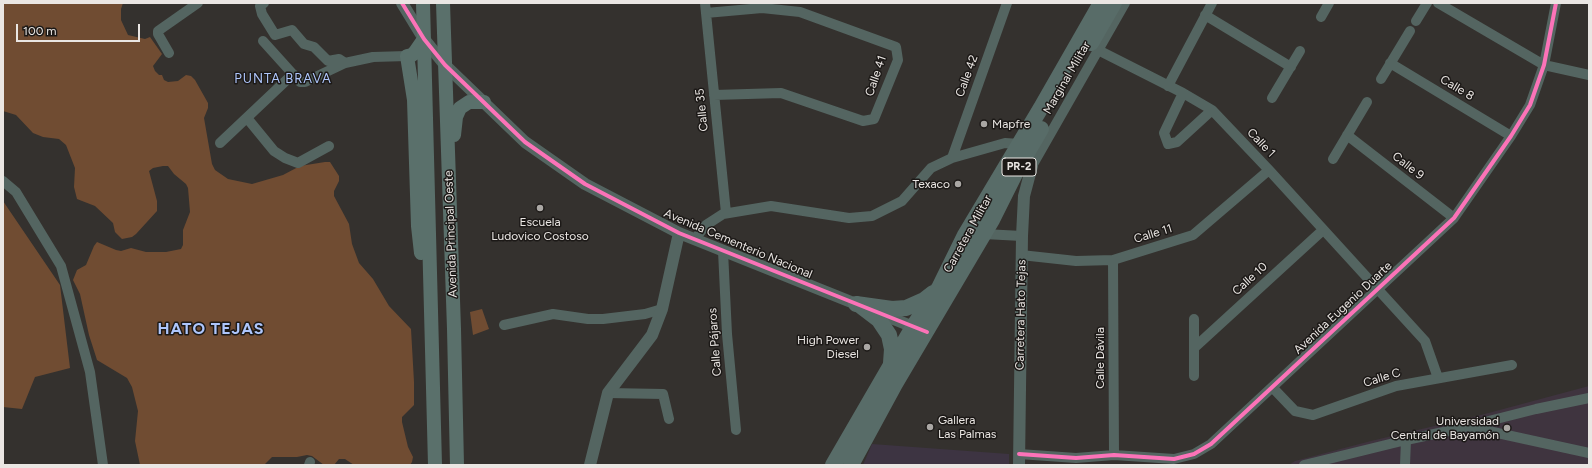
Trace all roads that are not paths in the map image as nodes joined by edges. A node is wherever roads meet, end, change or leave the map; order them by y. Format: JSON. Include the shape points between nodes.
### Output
{"nodes":[{"id":1,"x":198,"y":3,"type":"edge"},
{"id":2,"x":264,"y":3,"type":"edge"},
{"id":3,"x":402,"y":3,"type":"edge"},
{"id":4,"x":423,"y":3,"type":"edge"},
{"id":5,"x":443,"y":3,"type":"edge"},
{"id":6,"x":1007,"y":3,"type":"edge"},
{"id":7,"x":1101,"y":3,"type":"edge"},
{"id":8,"x":1114,"y":3,"type":"edge"},
{"id":9,"x":1125,"y":3,"type":"edge"},
{"id":10,"x":1212,"y":3,"type":"edge"},
{"id":11,"x":1329,"y":3,"type":"edge"},
{"id":12,"x":1427,"y":3,"type":"edge"},
{"id":13,"x":1438,"y":3,"type":"edge"},
{"id":14,"x":1556,"y":3,"type":"edge"},
{"id":15,"x":706,"y":8,"type":"edge"},
{"id":16,"x":1205,"y":16,"type":"junction"},
{"id":17,"x":1321,"y":17,"type":"dead end"},
{"id":18,"x":1416,"y":22,"type":"dead end"},
{"id":19,"x":1410,"y":31,"type":"dead end"},
{"id":20,"x":424,"y":39,"type":"junction"},
{"id":21,"x":263,"y":41,"type":"dead end"},
{"id":22,"x":1098,"y":50,"type":"junction"},
{"id":23,"x":1300,"y":51,"type":"dead end"},
{"id":24,"x":169,"y":53,"type":"dead end"},
{"id":25,"x":406,"y":56,"type":"junction"},
{"id":26,"x":345,"y":63,"type":"junction"},
{"id":27,"x":1390,"y":63,"type":"junction"},
{"id":28,"x":445,"y":66,"type":"junction"},
{"id":29,"x":1544,"y":66,"type":"junction"},
{"id":30,"x":1291,"y":67,"type":"junction"},
{"id":31,"x":293,"y":74,"type":"junction"},
{"id":32,"x":1589,"y":75,"type":"edge"},
{"id":33,"x":1381,"y":79,"type":"dead end"},
{"id":34,"x":1168,"y":86,"type":"junction"},
{"id":35,"x":1183,"y":93,"type":"junction"},
{"id":36,"x":714,"y":95,"type":"junction"},
{"id":37,"x":1272,"y":98,"type":"dead end"},
{"id":38,"x":484,"y":102,"type":"junction"},
{"id":39,"x":1367,"y":102,"type":"dead end"},
{"id":40,"x":1212,"y":110,"type":"junction"},
{"id":41,"x":247,"y":118,"type":"junction"},
{"id":42,"x":1347,"y":135,"type":"junction"},
{"id":43,"x":1511,"y":136,"type":"junction"},
{"id":44,"x":220,"y":143,"type":"dead end"},
{"id":45,"x":1020,"y":144,"type":"junction"},
{"id":46,"x":329,"y":146,"type":"dead end"},
{"id":47,"x":952,"y":158,"type":"junction"},
{"id":48,"x":1333,"y":159,"type":"dead end"},
{"id":49,"x":1032,"y":166,"type":"joint"},
{"id":50,"x":448,"y":170,"type":"junction"},
{"id":51,"x":1269,"y":170,"type":"junction"},
{"id":52,"x":3,"y":181,"type":"edge"},
{"id":53,"x":726,"y":213,"type":"junction"},
{"id":54,"x":1454,"y":218,"type":"junction"},
{"id":55,"x":1324,"y":230,"type":"junction"},
{"id":56,"x":679,"y":233,"type":"junction"},
{"id":57,"x":984,"y":234,"type":"junction"},
{"id":58,"x":1022,"y":236,"type":"junction"},
{"id":59,"x":694,"y":239,"type":"junction"},
{"id":60,"x":723,"y":251,"type":"junction"},
{"id":61,"x":1022,"y":255,"type":"junction"},
{"id":62,"x":1113,"y":260,"type":"junction"},
{"id":63,"x":939,"y":288,"type":"junction"},
{"id":64,"x":1379,"y":289,"type":"junction"},
{"id":65,"x":430,"y":292,"type":"junction"},
{"id":66,"x":856,"y":304,"type":"junction"},
{"id":67,"x":662,"y":309,"type":"junction"},
{"id":68,"x":1194,"y":319,"type":"dead end"},
{"id":69,"x":504,"y":325,"type":"dead end"},
{"id":70,"x":920,"y":329,"type":"junction"},
{"id":71,"x":1194,"y":348,"type":"junction"},
{"id":72,"x":891,"y":365,"type":"junction"},
{"id":73,"x":1512,"y":365,"type":"dead end"},
{"id":74,"x":1194,"y":376,"type":"dead end"},
{"id":75,"x":1438,"y":378,"type":"junction"},
{"id":76,"x":1272,"y":387,"type":"junction"},
{"id":77,"x":608,"y":393,"type":"junction"},
{"id":78,"x":1589,"y":398,"type":"edge"},
{"id":79,"x":669,"y":419,"type":"dead end"},
{"id":80,"x":1467,"y":426,"type":"junction"},
{"id":81,"x":736,"y":430,"type":"dead end"},
{"id":82,"x":1406,"y":440,"type":"junction"},
{"id":83,"x":1589,"y":453,"type":"edge"},
{"id":84,"x":1114,"y":455,"type":"junction"},
{"id":85,"x":1019,"y":460,"type":"edge"},
{"id":86,"x":855,"y":462,"type":"edge"},
{"id":87,"x":103,"y":465,"type":"edge"},
{"id":88,"x":435,"y":465,"type":"edge"},
{"id":89,"x":457,"y":465,"type":"edge"},
{"id":90,"x":590,"y":465,"type":"edge"},
{"id":91,"x":833,"y":465,"type":"edge"},
{"id":92,"x":1304,"y":465,"type":"edge"},
{"id":93,"x":1406,"y":465,"type":"edge"}],
"edges":[{"from":1,"to":24,"type":"street","via":[[158,31]]},
{"from":2,"to":26,"type":"street","via":[[260,6],[262,14],[276,35],[292,30],[304,44],[314,47],[328,61],[339,59]]},
{"from":3,"to":20,"type":"street","name":"Avenida Cementerio Nacional"},
{"from":4,"to":20,"type":"main road","name":"Avenida Principal Oeste"},
{"from":5,"to":28,"type":"main road","name":"Avenida Principal Oeste"},
{"from":6,"to":47,"type":"street","name":"Calle 42"},
{"from":7,"to":45,"type":"main road","name":"Carretera Militar","number":"PR-2"},
{"from":8,"to":57,"type":"main road","name":"Carretera Militar","number":"PR-2","via":[[1017,170]]},
{"from":9,"to":22,"type":"street","name":"Marginal Militar"},
{"from":10,"to":16,"type":"street"},
{"from":11,"to":17,"type":"street"},
{"from":12,"to":18,"type":"street"},
{"from":13,"to":29,"type":"street"},
{"from":14,"to":29,"type":"street","name":"Avenida Eugenio Duarte"},
{"from":15,"to":36,"type":"street","name":"Calle 35"},
{"from":15,"to":36,"type":"street","name":"Calle 41","via":[[762,8],[800,12],[896,47],[898,60],[874,119],[863,121],[781,93]]},
{"from":16,"to":30,"type":"street"},
{"from":16,"to":34,"type":"street"},
{"from":19,"to":27,"type":"street"},
{"from":20,"to":25,"type":"main road","via":[[412,55]]},
{"from":20,"to":28,"type":"street","name":"Avenida Cementerio Nacional"},
{"from":20,"to":65,"type":"main road","name":"Avenida Principal Oeste"},
{"from":21,"to":31,"type":"street"},
{"from":22,"to":34,"type":"street","name":"Calle 1"},
{"from":22,"to":49,"type":"street","name":"Marginal Militar"},
{"from":23,"to":30,"type":"street"},
{"from":25,"to":26,"type":"street","via":[[372,57]]},
{"from":25,"to":65,"type":"main road","via":[[414,100],[421,256]]},
{"from":26,"to":31,"type":"street","via":[[305,82],[300,82]]},
{"from":27,"to":33,"type":"street"},
{"from":27,"to":43,"type":"street","name":"Calle 8"},
{"from":28,"to":38,"type":"street","name":"Avenida Cementerio Nacional"},
{"from":28,"to":50,"type":"main road","name":"Avenida Principal Oeste"},
{"from":29,"to":32,"type":"street"},
{"from":29,"to":43,"type":"street","name":"Avenida Eugenio Duarte","via":[[1530,105]]},
{"from":30,"to":37,"type":"street"},
{"from":31,"to":41,"type":"street"},
{"from":34,"to":35,"type":"street","name":"Calle 1"},
{"from":35,"to":40,"type":"street","name":"Calle 1"},
{"from":35,"to":40,"type":"street","via":[[1164,133],[1168,144],[1177,142]]},
{"from":36,"to":53,"type":"street","name":"Calle 35"},
{"from":38,"to":50,"type":"main road","via":[[469,102],[457,112]]},
{"from":38,"to":56,"type":"street","name":"Avenida Cementerio Nacional","via":[[525,142],[585,184]]},
{"from":39,"to":42,"type":"street"},
{"from":40,"to":51,"type":"street","name":"Calle 1"},
{"from":41,"to":44,"type":"street"},
{"from":41,"to":46,"type":"street","via":[[274,151],[298,163]]},
{"from":42,"to":48,"type":"street"},
{"from":42,"to":54,"type":"street","name":"Calle 9"},
{"from":43,"to":54,"type":"street","name":"Avenida Eugenio Duarte"},
{"from":45,"to":47,"type":"street","via":[[1005,143]]},
{"from":45,"to":63,"type":"main road","name":"Carretera Militar","number":"PR-2","via":[[965,235]]},
{"from":47,"to":53,"type":"street","via":[[931,168],[902,201],[872,216],[849,218],[771,206]]},
{"from":49,"to":58,"type":"street","name":"Carretera Hato Tejas","via":[[1024,196]]},
{"from":50,"to":89,"type":"main road","name":"Avenida Principal Oeste"},
{"from":51,"to":55,"type":"street","name":"Calle 1"},
{"from":51,"to":62,"type":"street","name":"Calle 11","via":[[1192,235]]},
{"from":52,"to":87,"type":"street","via":[[16,192],[61,266],[90,372]]},
{"from":53,"to":59,"type":"street","via":[[706,225]]},
{"from":54,"to":64,"type":"street","name":"Avenida Eugenio Duarte"},
{"from":55,"to":64,"type":"street","name":"Calle 1"},
{"from":55,"to":71,"type":"street","name":"Calle 10"},
{"from":56,"to":59,"type":"street","name":"Avenida Cementerio Nacional"},
{"from":56,"to":67,"type":"street"},
{"from":57,"to":58,"type":"street"},
{"from":57,"to":70,"type":"main road","name":"Carretera Militar","number":"PR-2"},
{"from":58,"to":61,"type":"street","name":"Carretera Hato Tejas"},
{"from":59,"to":60,"type":"street","name":"Avenida Cementerio Nacional"},
{"from":60,"to":66,"type":"street","name":"Avenida Cementerio Nacional"},
{"from":60,"to":81,"type":"street","name":"Calle Pájaros","via":[[727,334]]},
{"from":61,"to":62,"type":"street","name":"Calle 11","via":[[1076,262]]},
{"from":61,"to":85,"type":"street","name":"Carretera Hato Tejas"},
{"from":62,"to":84,"type":"street","name":"Calle Dávila"},
{"from":63,"to":66,"type":"main road","via":[[924,300],[906,308],[892,309]]},
{"from":63,"to":70,"type":"main road","name":"Carretera Militar","number":"PR-2"},
{"from":64,"to":75,"type":"street","name":"Calle 1","via":[[1425,341]]},
{"from":64,"to":76,"type":"street","name":"Avenida Eugenio Duarte"},
{"from":65,"to":88,"type":"main road","name":"Avenida Principal Oeste"},
{"from":66,"to":70,"type":"street","name":"Avenida Cementerio Nacional"},
{"from":66,"to":72,"type":"main road","via":[[879,320],[888,335],[892,349]]},
{"from":67,"to":69,"type":"street","via":[[614,318],[588,319],[553,314]]},
{"from":67,"to":77,"type":"street","via":[[652,335]]},
{"from":68,"to":71,"type":"street"},
{"from":70,"to":72,"type":"main road","name":"Carretera Militar","number":"PR-2"},
{"from":70,"to":86,"type":"main road","name":"Carretera Militar","number":"PR-2","via":[[896,384]]},
{"from":71,"to":74,"type":"street"},
{"from":72,"to":91,"type":"main road","name":"Carretera Militar","number":"PR-2"},
{"from":73,"to":75,"type":"street","name":"Calle C"},
{"from":75,"to":76,"type":"street","name":"Calle C","via":[[1396,386],[1313,416],[1295,411]]},
{"from":76,"to":84,"type":"street","name":"Avenida Eugenio Duarte","via":[[1211,444],[1194,454],[1174,459]]},
{"from":77,"to":79,"type":"street","via":[[662,394]]},
{"from":77,"to":90,"type":"street"},
{"from":78,"to":80,"type":"street"},
{"from":80,"to":82,"type":"street"},
{"from":80,"to":83,"type":"street"},
{"from":82,"to":92,"type":"street"},
{"from":82,"to":93,"type":"street"},
{"from":84,"to":85,"type":"street","name":"Avenida Eugenio Duarte"}]}
